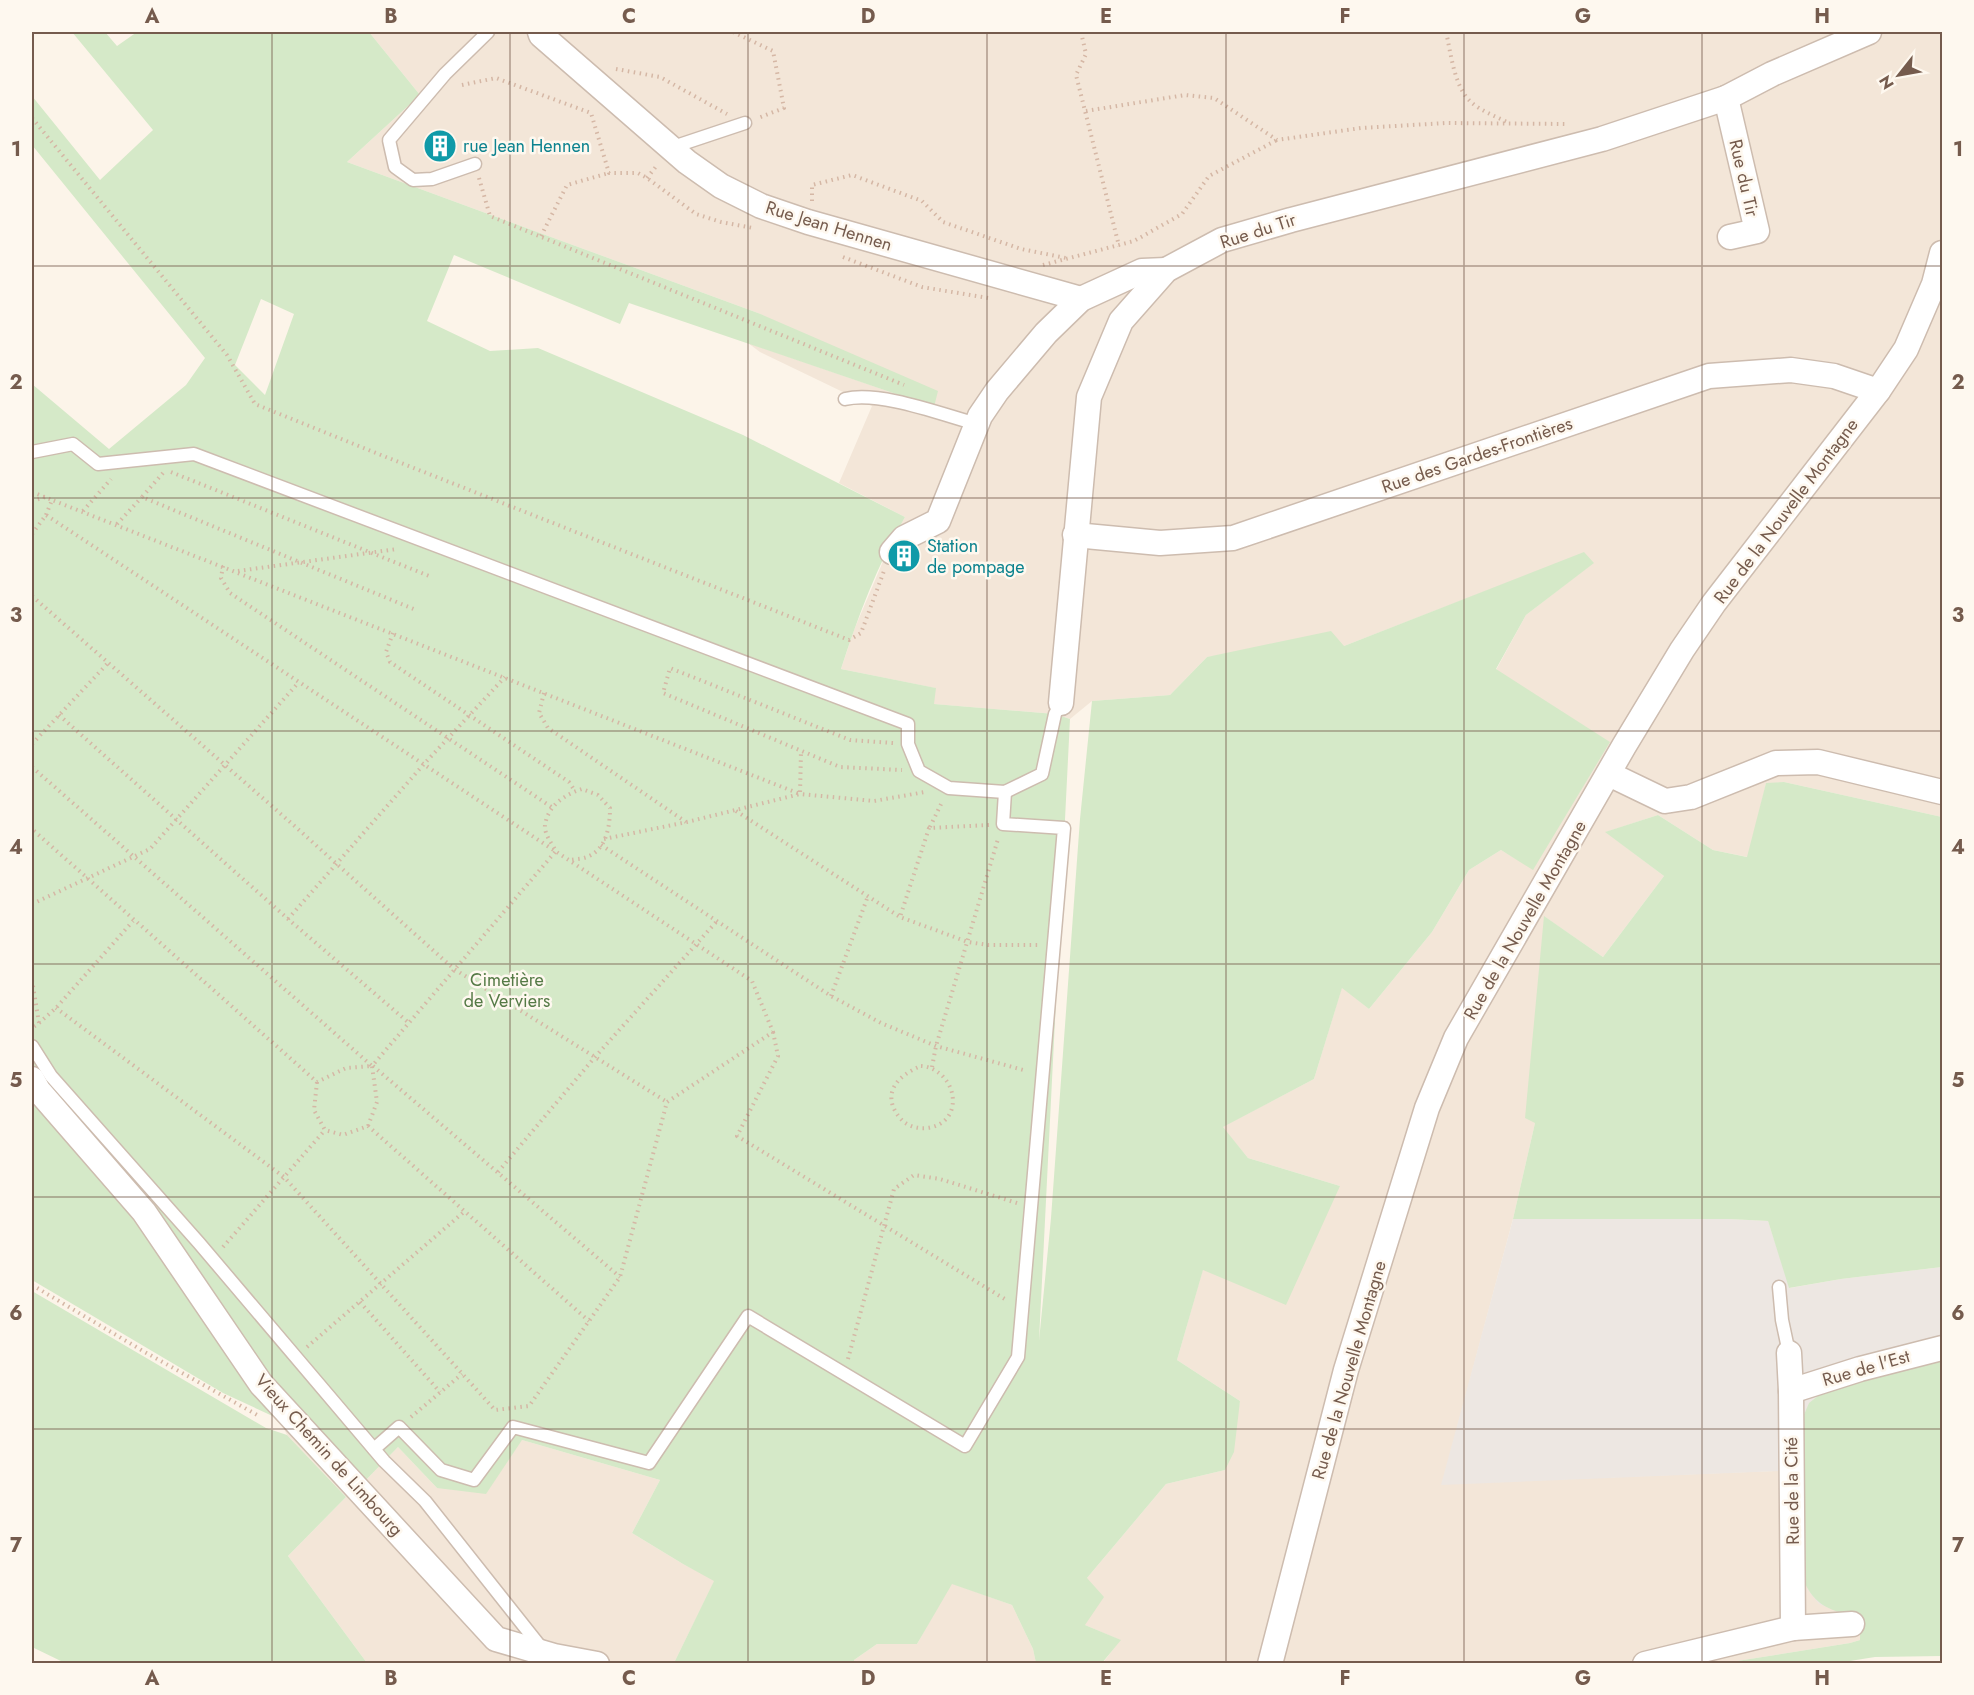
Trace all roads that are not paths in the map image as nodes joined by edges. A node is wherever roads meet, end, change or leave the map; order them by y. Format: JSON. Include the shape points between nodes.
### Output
{"nodes":[{"id":1,"x":488,"y":32,"type":"edge"},
{"id":2,"x":540,"y":32,"type":"edge"},
{"id":3,"x":1866,"y":32,"type":"edge"},
{"id":4,"x":1726,"y":98,"type":"junction"},
{"id":5,"x":745,"y":123,"type":"road end"},
{"id":6,"x":670,"y":148,"type":"junction"},
{"id":7,"x":475,"y":164,"type":"road end"},
{"id":8,"x":1730,"y":237,"type":"dead end"},
{"id":9,"x":1942,"y":253,"type":"edge"},
{"id":10,"x":1166,"y":270,"type":"junction"},
{"id":11,"x":1081,"y":299,"type":"junction"},
{"id":12,"x":1878,"y":391,"type":"junction"},
{"id":13,"x":845,"y":399,"type":"dead end"},
{"id":14,"x":977,"y":424,"type":"junction"},
{"id":15,"x":32,"y":452,"type":"edge"},
{"id":16,"x":1075,"y":535,"type":"junction"},
{"id":17,"x":892,"y":552,"type":"road end"},
{"id":18,"x":1060,"y":703,"type":"joint"},
{"id":19,"x":1610,"y":774,"type":"junction"},
{"id":20,"x":1005,"y":792,"type":"junction"},
{"id":21,"x":1942,"y":792,"type":"edge"},
{"id":22,"x":32,"y":1046,"type":"edge"},
{"id":23,"x":32,"y":1079,"type":"edge"},
{"id":24,"x":1779,"y":1287,"type":"dead end"},
{"id":25,"x":1942,"y":1348,"type":"edge"},
{"id":26,"x":1789,"y":1353,"type":"joint"},
{"id":27,"x":1791,"y":1391,"type":"junction"},
{"id":28,"x":374,"y":1449,"type":"junction"},
{"id":29,"x":1852,"y":1624,"type":"dead end"},
{"id":30,"x":1793,"y":1628,"type":"junction"},
{"id":31,"x":546,"y":1653,"type":"junction"},
{"id":32,"x":597,"y":1664,"type":"edge"},
{"id":33,"x":1270,"y":1664,"type":"edge"},
{"id":34,"x":1645,"y":1664,"type":"edge"}],
"edges":[{"from":1,"to":7,"type":"lane","via":[[445,74],[389,140],[395,167],[413,180],[432,179]]},
{"from":2,"to":6,"type":"street","name":"Rue Jean Hennen"},
{"from":3,"to":4,"type":"street","name":"Rue du Tir"},
{"from":4,"to":8,"type":"street","name":"Rue du Tir","via":[[1756,231]]},
{"from":4,"to":10,"type":"street","name":"Rue du Tir","via":[[1602,139],[1222,240]]},
{"from":5,"to":6,"type":"lane"},
{"from":6,"to":11,"type":"street","name":"Rue Jean Hennen","via":[[721,186],[761,206]]},
{"from":9,"to":12,"type":"street","name":"Rue de la Nouvelle Montagne","via":[[1934,284],[1906,349]]},
{"from":10,"to":11,"type":"street","via":[[1142,271]]},
{"from":10,"to":16,"type":"street","name":"Rue du Tir","via":[[1121,321],[1089,397]]},
{"from":11,"to":14,"type":"street","via":[[1046,333],[997,392]]},
{"from":12,"to":16,"type":"street","name":"Rue des Gardes-Frontières","via":[[1834,376],[1791,370],[1709,376],[1233,538],[1160,543]]},
{"from":12,"to":19,"type":"street","name":"Rue de la Nouvelle Montagne","via":[[1714,603]]},
{"from":13,"to":14,"type":"lane","via":[[860,395]]},
{"from":14,"to":17,"type":"street","via":[[938,521],[904,538]]},
{"from":15,"to":20,"type":"lane","via":[[73,444],[98,464],[194,454],[908,724],[909,744],[919,771],[949,788]]},
{"from":16,"to":18,"type":"street","name":"Rue du Tir"},
{"from":18,"to":20,"type":"lane","via":[[1042,774]]},
{"from":19,"to":21,"type":"street","via":[[1665,801],[1691,797],[1776,763],[1818,762]]},
{"from":19,"to":33,"type":"street","name":"Rue de la Nouvelle Montagne","via":[[1456,1038],[1428,1108],[1346,1370]]},
{"from":20,"to":28,"type":"lane","via":[[1003,824],[1064,828],[1018,1357],[964,1446],[748,1317],[649,1463],[513,1427],[474,1480],[441,1470],[399,1427]]},
{"from":22,"to":28,"type":"lane","via":[[51,1076]]},
{"from":23,"to":31,"type":"street","name":"Vieux Chemin de Limbourg","via":[[144,1212],[261,1384],[496,1639]]},
{"from":24,"to":26,"type":"lane"},
{"from":25,"to":27,"type":"street","name":"Rue de l'Est","via":[[1860,1368]]},
{"from":26,"to":27,"type":"street","name":"Rue de la Cité"},
{"from":27,"to":30,"type":"street","name":"Rue de la Cité"},
{"from":28,"to":31,"type":"lane","via":[[425,1501]]},
{"from":29,"to":30,"type":"street"},
{"from":30,"to":34,"type":"street"},
{"from":31,"to":32,"type":"street"}]}
